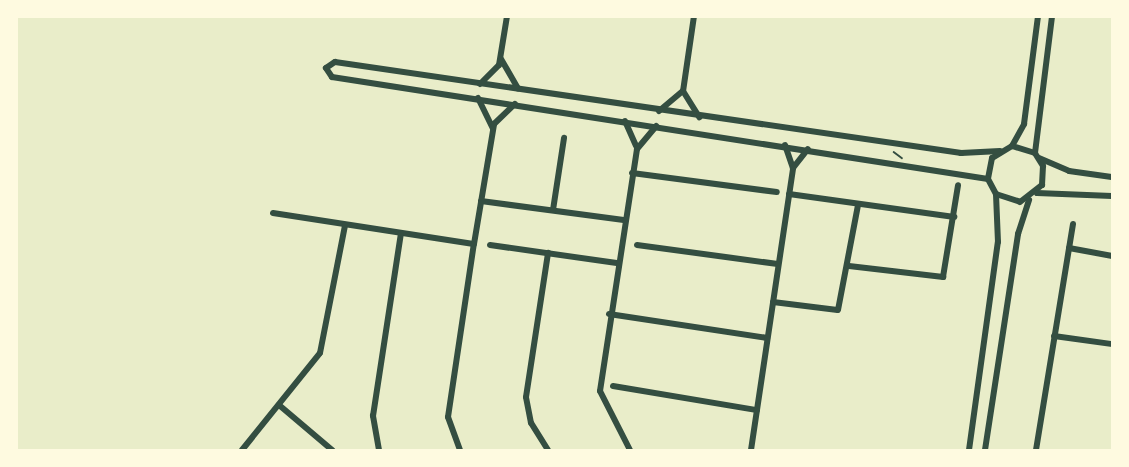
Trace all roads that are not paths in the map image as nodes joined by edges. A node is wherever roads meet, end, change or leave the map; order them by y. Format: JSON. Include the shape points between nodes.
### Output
{"nodes":[{"id":1,"x":507,"y":16,"type":"edge"},
{"id":2,"x":693,"y":16,"type":"edge"},
{"id":3,"x":1038,"y":16,"type":"edge"},
{"id":4,"x":1052,"y":16,"type":"edge"},
{"id":5,"x":501,"y":59,"type":"junction"},
{"id":6,"x":480,"y":84,"type":"junction"},
{"id":7,"x":520,"y":90,"type":"junction"},
{"id":8,"x":683,"y":91,"type":"junction"},
{"id":9,"x":477,"y":98,"type":"junction"},
{"id":10,"x":515,"y":103,"type":"junction"},
{"id":11,"x":658,"y":111,"type":"junction"},
{"id":12,"x":699,"y":117,"type":"junction"},
{"id":13,"x":625,"y":121,"type":"junction"},
{"id":14,"x":656,"y":126,"type":"junction"},
{"id":15,"x":493,"y":129,"type":"junction"},
{"id":16,"x":564,"y":138,"type":"dead end"},
{"id":17,"x":785,"y":146,"type":"junction"},
{"id":18,"x":1012,"y":146,"type":"junction"},
{"id":19,"x":637,"y":149,"type":"junction"},
{"id":20,"x":808,"y":149,"type":"junction"},
{"id":21,"x":1000,"y":151,"type":"junction"},
{"id":22,"x":1037,"y":156,"type":"junction"},
{"id":23,"x":793,"y":168,"type":"junction"},
{"id":24,"x":632,"y":173,"type":"junction"},
{"id":25,"x":1113,"y":177,"type":"edge"},
{"id":26,"x":988,"y":179,"type":"junction"},
{"id":27,"x":958,"y":185,"type":"dead end"},
{"id":28,"x":777,"y":192,"type":"dead end"},
{"id":29,"x":1037,"y":193,"type":"junction"},
{"id":30,"x":789,"y":194,"type":"junction"},
{"id":31,"x":996,"y":194,"type":"junction"},
{"id":32,"x":1113,"y":196,"type":"edge"},
{"id":33,"x":1029,"y":200,"type":"junction"},
{"id":34,"x":481,"y":201,"type":"junction"},
{"id":35,"x":858,"y":205,"type":"junction"},
{"id":36,"x":553,"y":210,"type":"junction"},
{"id":37,"x":273,"y":213,"type":"dead end"},
{"id":38,"x":954,"y":217,"type":"junction"},
{"id":39,"x":624,"y":220,"type":"junction"},
{"id":40,"x":1073,"y":224,"type":"dead end"},
{"id":41,"x":345,"y":225,"type":"junction"},
{"id":42,"x":401,"y":233,"type":"junction"},
{"id":43,"x":474,"y":244,"type":"junction"},
{"id":44,"x":490,"y":244,"type":"dead end"},
{"id":45,"x":637,"y":245,"type":"dead end"},
{"id":46,"x":1069,"y":248,"type":"junction"},
{"id":47,"x":548,"y":253,"type":"junction"},
{"id":48,"x":1113,"y":256,"type":"edge"},
{"id":49,"x":617,"y":262,"type":"junction"},
{"id":50,"x":778,"y":264,"type":"junction"},
{"id":51,"x":849,"y":266,"type":"junction"},
{"id":52,"x":773,"y":302,"type":"junction"},
{"id":53,"x":609,"y":314,"type":"junction"},
{"id":54,"x":1054,"y":336,"type":"junction"},
{"id":55,"x":767,"y":338,"type":"junction"},
{"id":56,"x":1113,"y":344,"type":"edge"},
{"id":57,"x":613,"y":386,"type":"dead end"},
{"id":58,"x":279,"y":405,"type":"junction"},
{"id":59,"x":757,"y":410,"type":"junction"},
{"id":60,"x":629,"y":448,"type":"edge"},
{"id":61,"x":242,"y":450,"type":"edge"},
{"id":62,"x":332,"y":450,"type":"edge"},
{"id":63,"x":379,"y":450,"type":"edge"},
{"id":64,"x":460,"y":450,"type":"edge"},
{"id":65,"x":548,"y":450,"type":"edge"},
{"id":66,"x":621,"y":450,"type":"edge"},
{"id":67,"x":751,"y":450,"type":"edge"},
{"id":68,"x":969,"y":450,"type":"edge"},
{"id":69,"x":985,"y":450,"type":"edge"},
{"id":70,"x":1036,"y":450,"type":"edge"}],
"edges":[{"from":1,"to":5,"type":"street"},
{"from":2,"to":8,"type":"street"},
{"from":3,"to":18,"type":"street","via":[[1024,124]]},
{"from":4,"to":22,"type":"street"},
{"from":5,"to":6,"type":"street"},
{"from":5,"to":7,"type":"street","via":[[508,80]]},
{"from":6,"to":7,"type":"street"},
{"from":6,"to":9,"type":"street","via":[[335,62],[326,68],[332,77]]},
{"from":7,"to":11,"type":"street"},
{"from":8,"to":11,"type":"street"},
{"from":8,"to":12,"type":"street"},
{"from":9,"to":10,"type":"street"},
{"from":9,"to":15,"type":"street"},
{"from":10,"to":13,"type":"street"},
{"from":10,"to":15,"type":"street","via":[[500,113]]},
{"from":11,"to":12,"type":"street"},
{"from":12,"to":21,"type":"street","via":[[961,153]]},
{"from":13,"to":14,"type":"street"},
{"from":13,"to":19,"type":"street"},
{"from":14,"to":17,"type":"street"},
{"from":14,"to":19,"type":"street"},
{"from":15,"to":34,"type":"street"},
{"from":16,"to":36,"type":"street"},
{"from":17,"to":20,"type":"street"},
{"from":17,"to":23,"type":"street"},
{"from":18,"to":21,"type":"street"},
{"from":18,"to":22,"type":"street"},
{"from":19,"to":24,"type":"street"},
{"from":20,"to":23,"type":"street"},
{"from":20,"to":26,"type":"street"},
{"from":21,"to":26,"type":"street"},
{"from":22,"to":25,"type":"street","via":[[1069,171]]},
{"from":22,"to":29,"type":"street","via":[[1044,176]]},
{"from":23,"to":30,"type":"street"},
{"from":24,"to":28,"type":"street"},
{"from":24,"to":39,"type":"street"},
{"from":26,"to":31,"type":"street"},
{"from":27,"to":38,"type":"street"},
{"from":29,"to":32,"type":"street"},
{"from":29,"to":33,"type":"street"},
{"from":30,"to":35,"type":"street"},
{"from":30,"to":50,"type":"street"},
{"from":31,"to":33,"type":"street","via":[[1011,202]]},
{"from":31,"to":68,"type":"street","via":[[998,243]]},
{"from":33,"to":69,"type":"street","via":[[1018,234]]},
{"from":34,"to":36,"type":"street"},
{"from":34,"to":43,"type":"street"},
{"from":35,"to":38,"type":"street"},
{"from":35,"to":51,"type":"street"},
{"from":36,"to":39,"type":"street"},
{"from":37,"to":41,"type":"street"},
{"from":38,"to":51,"type":"street","via":[[943,277]]},
{"from":39,"to":49,"type":"street"},
{"from":40,"to":46,"type":"street"},
{"from":41,"to":42,"type":"street"},
{"from":41,"to":58,"type":"street","via":[[328,334]]},
{"from":42,"to":43,"type":"street"},
{"from":42,"to":63,"type":"street","via":[[373,416]]},
{"from":43,"to":64,"type":"street","via":[[448,417]]},
{"from":44,"to":47,"type":"street"},
{"from":45,"to":50,"type":"street"},
{"from":46,"to":48,"type":"street"},
{"from":46,"to":54,"type":"street"},
{"from":47,"to":49,"type":"street"},
{"from":47,"to":65,"type":"street","via":[[526,397],[531,423]]},
{"from":49,"to":53,"type":"street"},
{"from":50,"to":52,"type":"street"},
{"from":51,"to":52,"type":"street","via":[[838,310]]},
{"from":52,"to":55,"type":"street"},
{"from":53,"to":55,"type":"street"},
{"from":53,"to":60,"type":"street","via":[[600,392]]},
{"from":54,"to":56,"type":"street"},
{"from":54,"to":70,"type":"street"},
{"from":55,"to":59,"type":"street"},
{"from":57,"to":59,"type":"street"},
{"from":58,"to":61,"type":"street"},
{"from":58,"to":62,"type":"street"},
{"from":59,"to":67,"type":"street"},
{"from":60,"to":66,"type":"street"}]}
